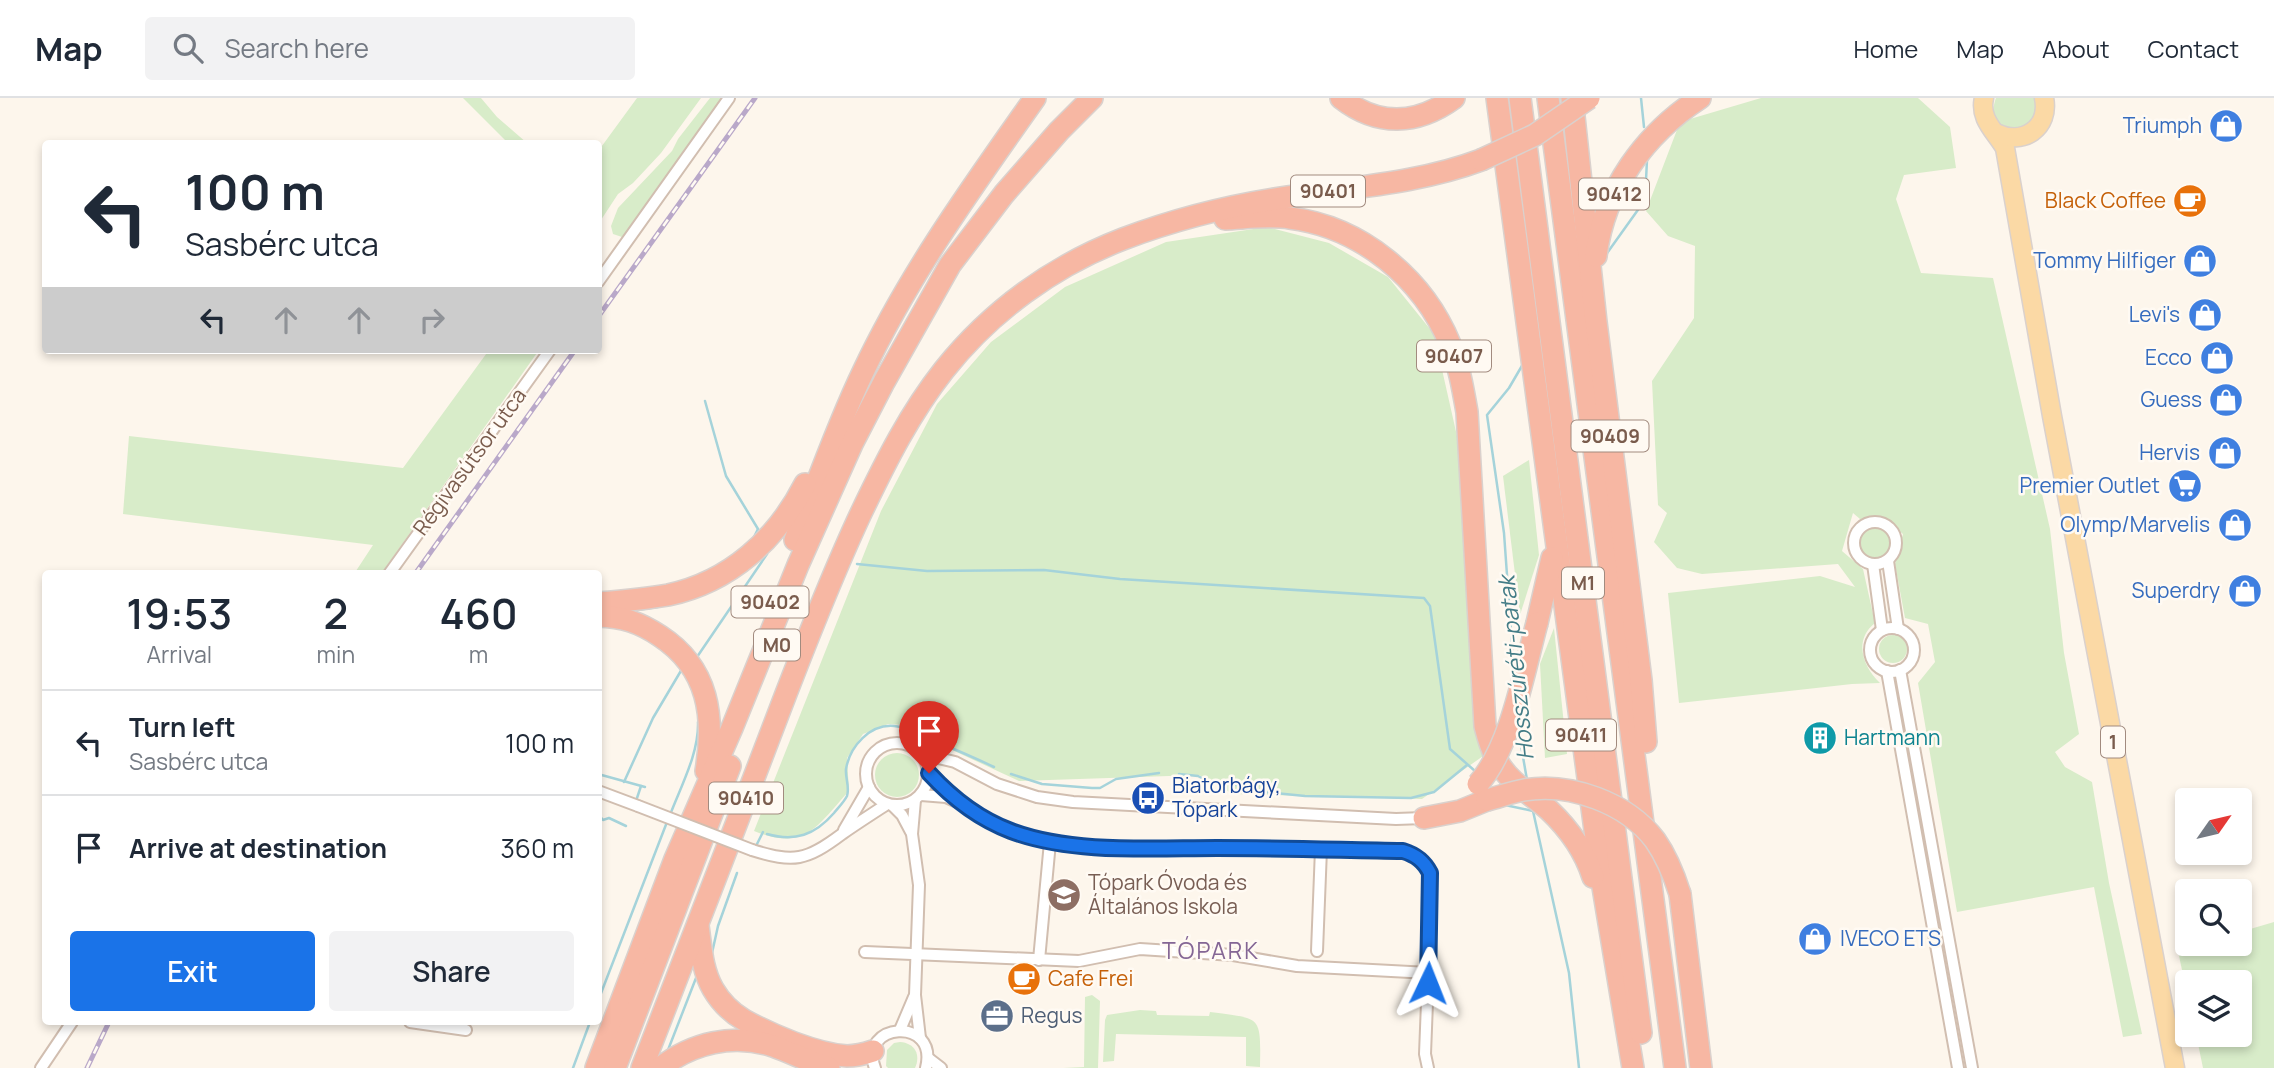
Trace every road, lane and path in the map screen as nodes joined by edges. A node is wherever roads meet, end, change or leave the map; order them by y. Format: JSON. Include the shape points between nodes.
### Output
{"nodes":[{"id":1,"x":729,"y":98,"type":"edge"},
{"id":2,"x":1035,"y":98,"type":"edge"},
{"id":3,"x":1092,"y":98,"type":"edge"},
{"id":4,"x":1341,"y":98,"type":"edge"},
{"id":5,"x":1454,"y":98,"type":"edge"},
{"id":6,"x":1497,"y":98,"type":"edge"},
{"id":7,"x":1520,"y":98,"type":"edge"},
{"id":8,"x":1548,"y":98,"type":"edge"},
{"id":9,"x":1572,"y":98,"type":"edge"},
{"id":10,"x":1589,"y":98,"type":"edge"},
{"id":11,"x":1700,"y":98,"type":"edge"},
{"id":12,"x":1984,"y":98,"type":"edge"},
{"id":13,"x":2044,"y":98,"type":"edge"},
{"id":14,"x":1996,"y":133,"type":"junction"},
{"id":15,"x":2027,"y":136,"type":"junction"},
{"id":16,"x":2016,"y":208,"type":"junction"},
{"id":17,"x":1174,"y":221,"type":"junction"},
{"id":18,"x":971,"y":239,"type":"junction"},
{"id":19,"x":602,"y":276,"type":"edge"},
{"id":20,"x":1595,"y":321,"type":"junction"},
{"id":21,"x":547,"y":354,"type":"edge"},
{"id":22,"x":837,"y":432,"type":"junction"},
{"id":23,"x":892,"y":450,"type":"joint"},
{"id":24,"x":1555,"y":538,"type":"junction"},
{"id":25,"x":1888,"y":561,"type":"junction"},
{"id":26,"x":1873,"y":564,"type":"junction"},
{"id":27,"x":392,"y":570,"type":"edge"},
{"id":28,"x":602,"y":603,"type":"edge"},
{"id":29,"x":602,"y":616,"type":"edge"},
{"id":30,"x":1898,"y":629,"type":"junction"},
{"id":31,"x":1882,"y":630,"type":"junction"},
{"id":32,"x":1900,"y":670,"type":"junction"},
{"id":33,"x":1887,"y":671,"type":"junction"},
{"id":34,"x":922,"y":754,"type":"junction"},
{"id":35,"x":929,"y":773,"type":"junction"},
{"id":36,"x":711,"y":776,"type":"junction"},
{"id":37,"x":869,"y":787,"type":"junction"},
{"id":38,"x":602,"y":792,"type":"edge"},
{"id":39,"x":1483,"y":792,"type":"junction"},
{"id":40,"x":918,"y":798,"type":"junction"},
{"id":41,"x":701,"y":801,"type":"junction"},
{"id":42,"x":961,"y":803,"type":"junction"},
{"id":43,"x":890,"y":805,"type":"junction"},
{"id":44,"x":1424,"y":818,"type":"joint"},
{"id":45,"x":912,"y":834,"type":"junction"},
{"id":46,"x":841,"y":835,"type":"junction"},
{"id":47,"x":1050,"y":842,"type":"junction"},
{"id":48,"x":1321,"y":849,"type":"junction"},
{"id":49,"x":1653,"y":895,"type":"junction"},
{"id":50,"x":698,"y":923,"type":"junction"},
{"id":51,"x":1610,"y":932,"type":"junction"},
{"id":52,"x":1317,"y":951,"type":"dead end"},
{"id":53,"x":865,"y":952,"type":"dead end"},
{"id":54,"x":917,"y":953,"type":"junction"},
{"id":55,"x":1039,"y":960,"type":"junction"},
{"id":56,"x":1429,"y":973,"type":"junction"},
{"id":57,"x":915,"y":995,"type":"junction"},
{"id":58,"x":70,"y":1025,"type":"edge"},
{"id":59,"x":431,"y":1025,"type":"edge"},
{"id":60,"x":466,"y":1030,"type":"dead end"},
{"id":61,"x":900,"y":1030,"type":"junction"},
{"id":62,"x":920,"y":1038,"type":"junction"},
{"id":63,"x":874,"y":1059,"type":"edge"},
{"id":64,"x":927,"y":1063,"type":"edge"},
{"id":65,"x":41,"y":1068,"type":"edge"},
{"id":66,"x":596,"y":1068,"type":"edge"},
{"id":67,"x":615,"y":1068,"type":"edge"},
{"id":68,"x":642,"y":1068,"type":"edge"},
{"id":69,"x":660,"y":1068,"type":"edge"},
{"id":70,"x":829,"y":1068,"type":"edge"},
{"id":71,"x":941,"y":1068,"type":"edge"},
{"id":72,"x":1429,"y":1068,"type":"edge"},
{"id":73,"x":1633,"y":1068,"type":"edge"},
{"id":74,"x":1645,"y":1068,"type":"edge"},
{"id":75,"x":1675,"y":1068,"type":"edge"},
{"id":76,"x":1701,"y":1068,"type":"edge"},
{"id":77,"x":1958,"y":1068,"type":"edge"},
{"id":78,"x":1972,"y":1068,"type":"edge"},
{"id":79,"x":2175,"y":1068,"type":"edge"}],
"edges":[{"from":1,"to":19,"type":"street"},
{"from":2,"to":22,"type":"highway","number":"90402","via":[[904,293]]},
{"from":3,"to":18,"type":"highway","number":"M0","via":[[1004,194]]},
{"from":4,"to":5,"type":"highway","via":[[1363,112],[1395,119],[1428,114]]},
{"from":6,"to":24,"type":"highway","number":"90411"},
{"from":7,"to":74,"type":"highway","number":"M1"},
{"from":8,"to":49,"type":"highway","number":"M1"},
{"from":9,"to":20,"type":"highway","number":"90409"},
{"from":10,"to":17,"type":"highway","number":"90401","bridge":true,"via":[[1535,135],[1431,176],[1249,204]]},
{"from":11,"to":20,"type":"highway","number":"90412","via":[[1652,137],[1615,191],[1599,236]]},
{"from":12,"to":14,"type":"main road","number":"1","via":[[1985,120]]},
{"from":13,"to":15,"type":"main road","number":"1","via":[[2042,122]]},
{"from":14,"to":15,"type":"main road","via":[[2011,138]]},
{"from":14,"to":16,"type":"main road","number":"1","via":[[2005,148]]},
{"from":15,"to":16,"type":"main road","number":"1","via":[[2019,158]]},
{"from":16,"to":79,"type":"main road","number":"1"},
{"from":17,"to":23,"type":"highway","number":"90401","via":[[1073,262],[1004,309],[946,368]]},
{"from":17,"to":51,"type":"highway","number":"90407","via":[[1278,216],[1335,228],[1395,267],[1431,308],[1451,345],[1466,412],[1485,726],[1497,761],[1547,809],[1582,852]]},
{"from":18,"to":36,"type":"highway","number":"M0","via":[[913,326],[852,444]]},
{"from":18,"to":67,"type":"highway","number":"M0","via":[[859,458],[807,573]]},
{"from":20,"to":49,"type":"highway","number":"90409","via":[[1641,680],[1654,849]]},
{"from":21,"to":27,"type":"street","name":"Régivasútsor utca"},
{"from":22,"to":28,"type":"highway","via":[[822,449],[785,519],[760,548],[694,588]]},
{"from":22,"to":36,"type":"highway","number":"90402","via":[[729,716]]},
{"from":23,"to":50,"type":"highway","number":"90410","via":[[840,558]]},
{"from":24,"to":39,"type":"highway","bridge":true,"via":[[1514,705]]},
{"from":24,"to":51,"type":"highway","number":"90411"},
{"from":25,"to":26,"type":"street"},
{"from":25,"to":26,"type":"street","via":[[1896,538],[1888,526],[1875,521],[1858,529],[1853,542],[1861,560]]},
{"from":25,"to":30,"type":"street"},
{"from":26,"to":31,"type":"street"},
{"from":29,"to":41,"type":"highway","via":[[641,624],[682,653],[694,669],[710,714],[710,749]]},
{"from":30,"to":31,"type":"street"},
{"from":30,"to":32,"type":"street","via":[[1909,636],[1914,648],[1909,664]]},
{"from":31,"to":33,"type":"street","via":[[1870,650],[1872,660]]},
{"from":32,"to":33,"type":"street"},
{"from":32,"to":78,"type":"street"},
{"from":33,"to":77,"type":"street"},
{"from":34,"to":35,"type":"street"},
{"from":34,"to":37,"type":"street","via":[[905,743],[876,750],[866,768]]},
{"from":34,"to":44,"type":"street","via":[[955,762],[1019,792],[1073,802]]},
{"from":35,"to":40,"type":"street"},
{"from":35,"to":42,"type":"street"},
{"from":36,"to":41,"type":"highway","number":"M0"},
{"from":37,"to":43,"type":"street"},
{"from":37,"to":46,"type":"street"},
{"from":38,"to":46,"type":"street","bridge":true,"via":[[752,850],[785,858],[820,851]]},
{"from":39,"to":44,"type":"highway","via":[[1462,797]]},
{"from":39,"to":76,"type":"highway","bridge":true,"via":[[1542,788],[1593,797],[1639,823],[1655,841],[1671,866],[1680,894]]},
{"from":40,"to":42,"type":"street","via":[[946,797]]},
{"from":40,"to":43,"type":"street"},
{"from":40,"to":45,"type":"street"},
{"from":41,"to":66,"type":"highway","number":"M0"},
{"from":42,"to":47,"type":"street","via":[[997,825]]},
{"from":43,"to":45,"type":"street"},
{"from":43,"to":46,"type":"street"},
{"from":45,"to":54,"type":"street","via":[[919,885]]},
{"from":47,"to":48,"type":"street"},
{"from":47,"to":55,"type":"street"},
{"from":48,"to":52,"type":"street"},
{"from":48,"to":56,"type":"street","via":[[1403,851],[1426,866],[1431,900]]},
{"from":49,"to":75,"type":"highway","number":"M1"},
{"from":50,"to":63,"type":"highway","via":[[712,987],[742,1019],[820,1050]]},
{"from":50,"to":68,"type":"highway","number":"90410"},
{"from":51,"to":73,"type":"highway","number":"90411"},
{"from":53,"to":54,"type":"street"},
{"from":54,"to":55,"type":"street"},
{"from":54,"to":57,"type":"street"},
{"from":55,"to":56,"type":"street","via":[[1079,961],[1140,949],[1233,955],[1297,966]]},
{"from":56,"to":72,"type":"street","via":[[1425,1054]]},
{"from":57,"to":61,"type":"street"},
{"from":57,"to":62,"type":"street"},
{"from":58,"to":65,"type":"street"},
{"from":59,"to":60,"type":"street"},
{"from":61,"to":62,"type":"street"},
{"from":61,"to":63,"type":"street","via":[[885,1035]]},
{"from":62,"to":64,"type":"street"},
{"from":64,"to":71,"type":"street"},
{"from":69,"to":70,"type":"highway","via":[[699,1045],[725,1040],[766,1044]]}]}
